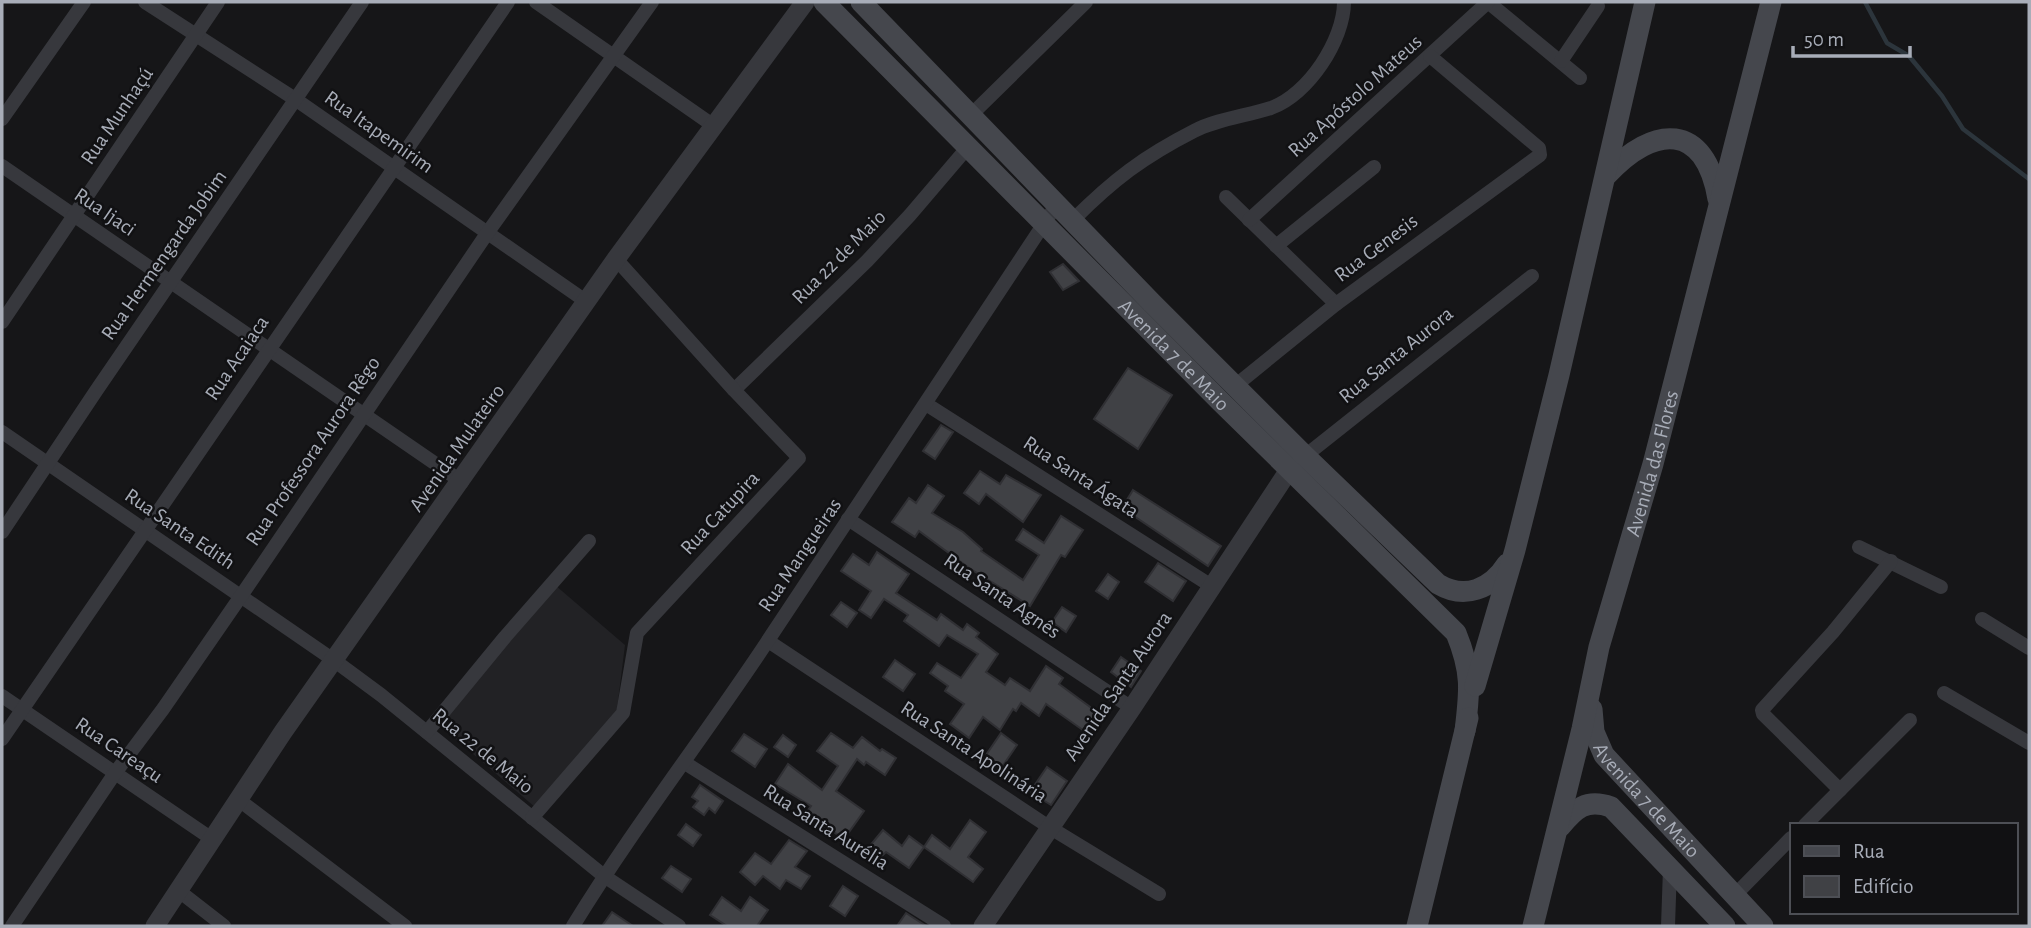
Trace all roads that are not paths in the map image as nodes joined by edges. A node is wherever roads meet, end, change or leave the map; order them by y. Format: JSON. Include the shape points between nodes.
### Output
{"nodes":[{"id":1,"x":84,"y":2,"type":"edge"},
{"id":2,"x":145,"y":2,"type":"edge"},
{"id":3,"x":218,"y":2,"type":"edge"},
{"id":4,"x":362,"y":2,"type":"edge"},
{"id":5,"x":508,"y":2,"type":"edge"},
{"id":6,"x":536,"y":2,"type":"edge"},
{"id":7,"x":652,"y":2,"type":"edge"},
{"id":8,"x":805,"y":2,"type":"edge"},
{"id":9,"x":824,"y":2,"type":"edge"},
{"id":10,"x":1086,"y":2,"type":"edge"},
{"id":11,"x":1344,"y":2,"type":"edge"},
{"id":12,"x":1488,"y":2,"type":"edge"},
{"id":13,"x":1645,"y":2,"type":"edge"},
{"id":14,"x":1770,"y":2,"type":"edge"},
{"id":15,"x":870,"y":5,"type":"edge"},
{"id":16,"x":1598,"y":6,"type":"dead end"},
{"id":17,"x":196,"y":35,"type":"junction"},
{"id":18,"x":612,"y":55,"type":"junction"},
{"id":19,"x":1430,"y":56,"type":"junction"},
{"id":20,"x":1560,"y":61,"type":"junction"},
{"id":21,"x":1580,"y":78,"type":"dead end"},
{"id":22,"x":295,"y":99,"type":"junction"},
{"id":23,"x":971,"y":116,"type":"junction"},
{"id":24,"x":2,"y":119,"type":"edge"},
{"id":25,"x":714,"y":126,"type":"junction"},
{"id":26,"x":968,"y":147,"type":"junction"},
{"id":27,"x":2,"y":166,"type":"edge"},
{"id":28,"x":1374,"y":167,"type":"dead end"},
{"id":29,"x":393,"y":168,"type":"junction"},
{"id":30,"x":1605,"y":177,"type":"junction"},
{"id":31,"x":1226,"y":197,"type":"dead end"},
{"id":32,"x":1057,"y":204,"type":"junction"},
{"id":33,"x":1719,"y":204,"type":"junction"},
{"id":34,"x":75,"y":218,"type":"junction"},
{"id":35,"x":1073,"y":220,"type":"junction"},
{"id":36,"x":1249,"y":220,"type":"junction"},
{"id":37,"x":1044,"y":224,"type":"junction"},
{"id":38,"x":488,"y":232,"type":"junction"},
{"id":39,"x":1276,"y":246,"type":"junction"},
{"id":40,"x":617,"y":259,"type":"junction"},
{"id":41,"x":1532,"y":276,"type":"dead end"},
{"id":42,"x":172,"y":281,"type":"junction"},
{"id":43,"x":587,"y":302,"type":"junction"},
{"id":44,"x":1336,"y":304,"type":"junction"},
{"id":45,"x":2,"y":322,"type":"edge"},
{"id":46,"x":269,"y":348,"type":"junction"},
{"id":47,"x":1235,"y":386,"type":"junction"},
{"id":48,"x":734,"y":390,"type":"junction"},
{"id":49,"x":926,"y":404,"type":"junction"},
{"id":50,"x":364,"y":414,"type":"junction"},
{"id":51,"x":2,"y":432,"type":"edge"},
{"id":52,"x":48,"y":463,"type":"junction"},
{"id":53,"x":1296,"y":463,"type":"junction"},
{"id":54,"x":461,"y":482,"type":"junction"},
{"id":55,"x":848,"y":519,"type":"junction"},
{"id":56,"x":145,"y":531,"type":"junction"},
{"id":57,"x":2,"y":533,"type":"edge"},
{"id":58,"x":589,"y":541,"type":"dead end"},
{"id":59,"x":1859,"y":547,"type":"dead end"},
{"id":60,"x":1515,"y":550,"type":"junction"},
{"id":61,"x":1891,"y":561,"type":"junction"},
{"id":62,"x":1213,"y":587,"type":"junction"},
{"id":63,"x":1941,"y":587,"type":"dead end"},
{"id":64,"x":241,"y":596,"type":"junction"},
{"id":65,"x":1982,"y":619,"type":"dead end"},
{"id":66,"x":768,"y":641,"type":"junction"},
{"id":67,"x":1599,"y":648,"type":"junction"},
{"id":68,"x":2029,"y":648,"type":"edge"},
{"id":69,"x":335,"y":660,"type":"junction"},
{"id":70,"x":1944,"y":693,"type":"dead end"},
{"id":71,"x":2,"y":696,"type":"edge"},
{"id":72,"x":1132,"y":708,"type":"junction"},
{"id":73,"x":23,"y":710,"type":"junction"},
{"id":74,"x":1910,"y":720,"type":"dead end"},
{"id":75,"x":1465,"y":731,"type":"junction"},
{"id":76,"x":427,"y":732,"type":"junction"},
{"id":77,"x":2,"y":739,"type":"edge"},
{"id":78,"x":2029,"y":743,"type":"edge"},
{"id":79,"x":685,"y":763,"type":"junction"},
{"id":80,"x":115,"y":772,"type":"junction"},
{"id":81,"x":1840,"y":790,"type":"junction"},
{"id":82,"x":239,"y":800,"type":"junction"},
{"id":83,"x":532,"y":818,"type":"junction"},
{"id":84,"x":1807,"y":823,"type":"edge"},
{"id":85,"x":1049,"y":827,"type":"junction"},
{"id":86,"x":1558,"y":829,"type":"junction"},
{"id":87,"x":212,"y":839,"type":"junction"},
{"id":88,"x":1790,"y":839,"type":"edge"},
{"id":89,"x":1670,"y":868,"type":"junction"},
{"id":90,"x":604,"y":876,"type":"junction"},
{"id":91,"x":179,"y":891,"type":"junction"},
{"id":92,"x":1158,"y":894,"type":"dead end"},
{"id":93,"x":1735,"y":894,"type":"junction"},
{"id":94,"x":12,"y":926,"type":"edge"},
{"id":95,"x":155,"y":926,"type":"edge"},
{"id":96,"x":224,"y":926,"type":"edge"},
{"id":97,"x":405,"y":926,"type":"edge"},
{"id":98,"x":573,"y":926,"type":"edge"},
{"id":99,"x":679,"y":926,"type":"edge"},
{"id":100,"x":944,"y":926,"type":"edge"},
{"id":101,"x":983,"y":926,"type":"edge"},
{"id":102,"x":1417,"y":926,"type":"edge"},
{"id":103,"x":1533,"y":926,"type":"edge"},
{"id":104,"x":1668,"y":926,"type":"edge"},
{"id":105,"x":1726,"y":926,"type":"edge"},
{"id":106,"x":1763,"y":926,"type":"edge"}],
"edges":[{"from":1,"to":24,"type":"street"},
{"from":2,"to":17,"type":"street","name":"Rua Itapemirim"},
{"from":3,"to":17,"type":"street","name":"Rua Munhaçú"},
{"from":4,"to":22,"type":"street","name":"Rua Hermengarda Jobim"},
{"from":5,"to":29,"type":"street","name":"Rua Acaiaca"},
{"from":6,"to":18,"type":"street"},
{"from":7,"to":18,"type":"street","name":"Rua Professora Aurora Rêgo"},
{"from":8,"to":25,"type":"street","name":"Avenida Mulateiro"},
{"from":9,"to":26,"type":"main road","name":"Avenida 7 de Maio"},
{"from":10,"to":23,"type":"street"},
{"from":11,"to":35,"type":"street","via":[[1337,36],[1302,87],[1275,107],[1198,129],[1146,157]]},
{"from":12,"to":19,"type":"street","name":"Rua Apóstolo Mateus"},
{"from":12,"to":20,"type":"street"},
{"from":13,"to":30,"type":"main road"},
{"from":14,"to":33,"type":"main road","name":"Avenida das Flores"},
{"from":15,"to":23,"type":"main road","name":"Avenida 7 de Maio"},
{"from":16,"to":20,"type":"street"},
{"from":17,"to":22,"type":"street","name":"Rua Itapemirim"},
{"from":17,"to":34,"type":"street","name":"Rua Munhaçú"},
{"from":18,"to":25,"type":"street"},
{"from":18,"to":38,"type":"street","name":"Rua Professora Aurora Rêgo"},
{"from":19,"to":36,"type":"street","name":"Rua Apóstolo Mateus"},
{"from":19,"to":44,"type":"street","name":"Rua Genesis","via":[[1539,148],[1540,155]]},
{"from":20,"to":21,"type":"street"},
{"from":22,"to":29,"type":"street","name":"Rua Itapemirim"},
{"from":22,"to":42,"type":"street","name":"Rua Hermengarda Jobim"},
{"from":23,"to":32,"type":"main road","name":"Avenida 7 de Maio"},
{"from":25,"to":40,"type":"street","name":"Avenida Mulateiro"},
{"from":26,"to":37,"type":"main road","name":"Avenida 7 de Maio"},
{"from":26,"to":48,"type":"street","name":"Rua 22 de Maio","via":[[867,261]]},
{"from":27,"to":34,"type":"street","name":"Rua Ijaci"},
{"from":28,"to":39,"type":"street"},
{"from":29,"to":38,"type":"street","name":"Rua Itapemirim"},
{"from":29,"to":46,"type":"street","name":"Rua Acaiaca"},
{"from":30,"to":33,"type":"main road","via":[[1639,146],[1669,138],[1696,149],[1707,161]]},
{"from":30,"to":60,"type":"main road"},
{"from":31,"to":36,"type":"street"},
{"from":32,"to":35,"type":"main road","name":"Avenida 7 de Maio"},
{"from":32,"to":37,"type":"street","name":"Rua Mangueiras"},
{"from":33,"to":67,"type":"main road","name":"Avenida das Flores","via":[[1653,464]]},
{"from":34,"to":42,"type":"street","name":"Rua Ijaci"},
{"from":34,"to":45,"type":"street","name":"Rua Munhaçú"},
{"from":35,"to":47,"type":"main road","name":"Avenida 7 de Maio"},
{"from":36,"to":39,"type":"street"},
{"from":37,"to":49,"type":"street","name":"Rua Mangueiras"},
{"from":37,"to":53,"type":"main road","name":"Avenida 7 de Maio"},
{"from":38,"to":43,"type":"street","name":"Rua Itapemirim"},
{"from":38,"to":50,"type":"street","name":"Rua Professora Aurora Rêgo"},
{"from":39,"to":44,"type":"street"},
{"from":40,"to":43,"type":"street","name":"Avenida Mulateiro"},
{"from":40,"to":48,"type":"street","name":"Rua Catupira"},
{"from":41,"to":53,"type":"street","name":"Rua Santa Aurora"},
{"from":42,"to":46,"type":"street","name":"Rua Ijaci"},
{"from":42,"to":52,"type":"street","name":"Rua Hermengarda Jobim"},
{"from":43,"to":54,"type":"street","name":"Avenida Mulateiro"},
{"from":44,"to":47,"type":"street","name":"Rua Genesis"},
{"from":46,"to":50,"type":"street","name":"Rua Ijaci"},
{"from":46,"to":56,"type":"street","name":"Rua Acaiaca"},
{"from":47,"to":53,"type":"main road","name":"Avenida 7 de Maio"},
{"from":48,"to":83,"type":"street","name":"Rua Catupira","via":[[799,458],[637,633],[623,713]]},
{"from":49,"to":55,"type":"street","name":"Rua Mangueiras"},
{"from":49,"to":62,"type":"street","name":"Rua Santa Ágata"},
{"from":50,"to":54,"type":"street","name":"Rua Ijaci"},
{"from":50,"to":64,"type":"street","name":"Rua Professora Aurora Rêgo"},
{"from":51,"to":52,"type":"street","name":"Rua Santa Edith"},
{"from":52,"to":56,"type":"street","name":"Rua Santa Edith"},
{"from":52,"to":57,"type":"street","name":"Rua Hermengarda Jobim"},
{"from":53,"to":60,"type":"main road","name":"Avenida 7 de Maio","via":[[1447,590],[1471,591],[1491,583]]},
{"from":53,"to":62,"type":"street","name":"Avenida Santa Aurora"},
{"from":53,"to":75,"type":"main road","name":"Avenida 7 de Maio","via":[[1456,633],[1469,672]]},
{"from":54,"to":69,"type":"street","name":"Avenida Mulateiro"},
{"from":55,"to":66,"type":"street","name":"Rua Mangueiras"},
{"from":55,"to":72,"type":"street","name":"Rua Santa Agnês"},
{"from":56,"to":64,"type":"street","name":"Rua Santa Edith"},
{"from":56,"to":73,"type":"street","name":"Rua Acaiaca"},
{"from":58,"to":76,"type":"street"},
{"from":59,"to":61,"type":"street"},
{"from":60,"to":75,"type":"main road"},
{"from":61,"to":63,"type":"street"},
{"from":61,"to":81,"type":"street","via":[[1762,710]]},
{"from":62,"to":72,"type":"street","name":"Avenida Santa Aurora"},
{"from":64,"to":69,"type":"street","name":"Rua Santa Edith"},
{"from":64,"to":80,"type":"street","name":"Rua Professora Aurora Rêgo"},
{"from":65,"to":68,"type":"street"},
{"from":66,"to":79,"type":"street","name":"Rua Mangueiras"},
{"from":66,"to":85,"type":"street","name":"Rua Santa Apolinária"},
{"from":67,"to":86,"type":"main road","name":"Avenida das Flores"},
{"from":67,"to":93,"type":"main road","name":"Avenida 7 de Maio","via":[[1592,718],[1604,755]]},
{"from":69,"to":76,"type":"street","name":"Rua 22 de Maio"},
{"from":69,"to":82,"type":"street","name":"Avenida Mulateiro"},
{"from":70,"to":78,"type":"street"},
{"from":71,"to":73,"type":"street","name":"Rua Careaçu"},
{"from":72,"to":85,"type":"street","name":"Avenida Santa Aurora"},
{"from":73,"to":77,"type":"street","name":"Rua Acaiaca"},
{"from":73,"to":80,"type":"street","name":"Rua Careaçu"},
{"from":74,"to":81,"type":"street"},
{"from":75,"to":102,"type":"main road"},
{"from":76,"to":83,"type":"street","name":"Rua 22 de Maio"},
{"from":79,"to":90,"type":"street","name":"Rua Mangueiras"},
{"from":79,"to":100,"type":"street","name":"Rua Santa Aurélia"},
{"from":80,"to":87,"type":"street","name":"Rua Careaçu"},
{"from":80,"to":94,"type":"street","name":"Rua Professora Aurora Rêgo"},
{"from":81,"to":84,"type":"street"},
{"from":82,"to":87,"type":"street","name":"Avenida Mulateiro"},
{"from":82,"to":97,"type":"street"},
{"from":83,"to":90,"type":"street","name":"Rua 22 de Maio"},
{"from":85,"to":92,"type":"street","name":"Rua Santa Apolinária"},
{"from":85,"to":101,"type":"street","name":"Avenida Santa Aurora"},
{"from":86,"to":89,"type":"main road","name":"Avenida 7 de Maio","via":[[1586,804],[1611,807]]},
{"from":86,"to":103,"type":"main road","name":"Avenida das Flores"},
{"from":87,"to":91,"type":"street","name":"Avenida Mulateiro"},
{"from":88,"to":93,"type":"street"},
{"from":89,"to":104,"type":"street"},
{"from":89,"to":105,"type":"main road","name":"Avenida 7 de Maio"},
{"from":90,"to":98,"type":"street","name":"Rua Mangueiras"},
{"from":90,"to":99,"type":"street"},
{"from":91,"to":95,"type":"street","name":"Avenida Mulateiro"},
{"from":91,"to":96,"type":"street"},
{"from":93,"to":106,"type":"main road","name":"Avenida 7 de Maio"}]}
